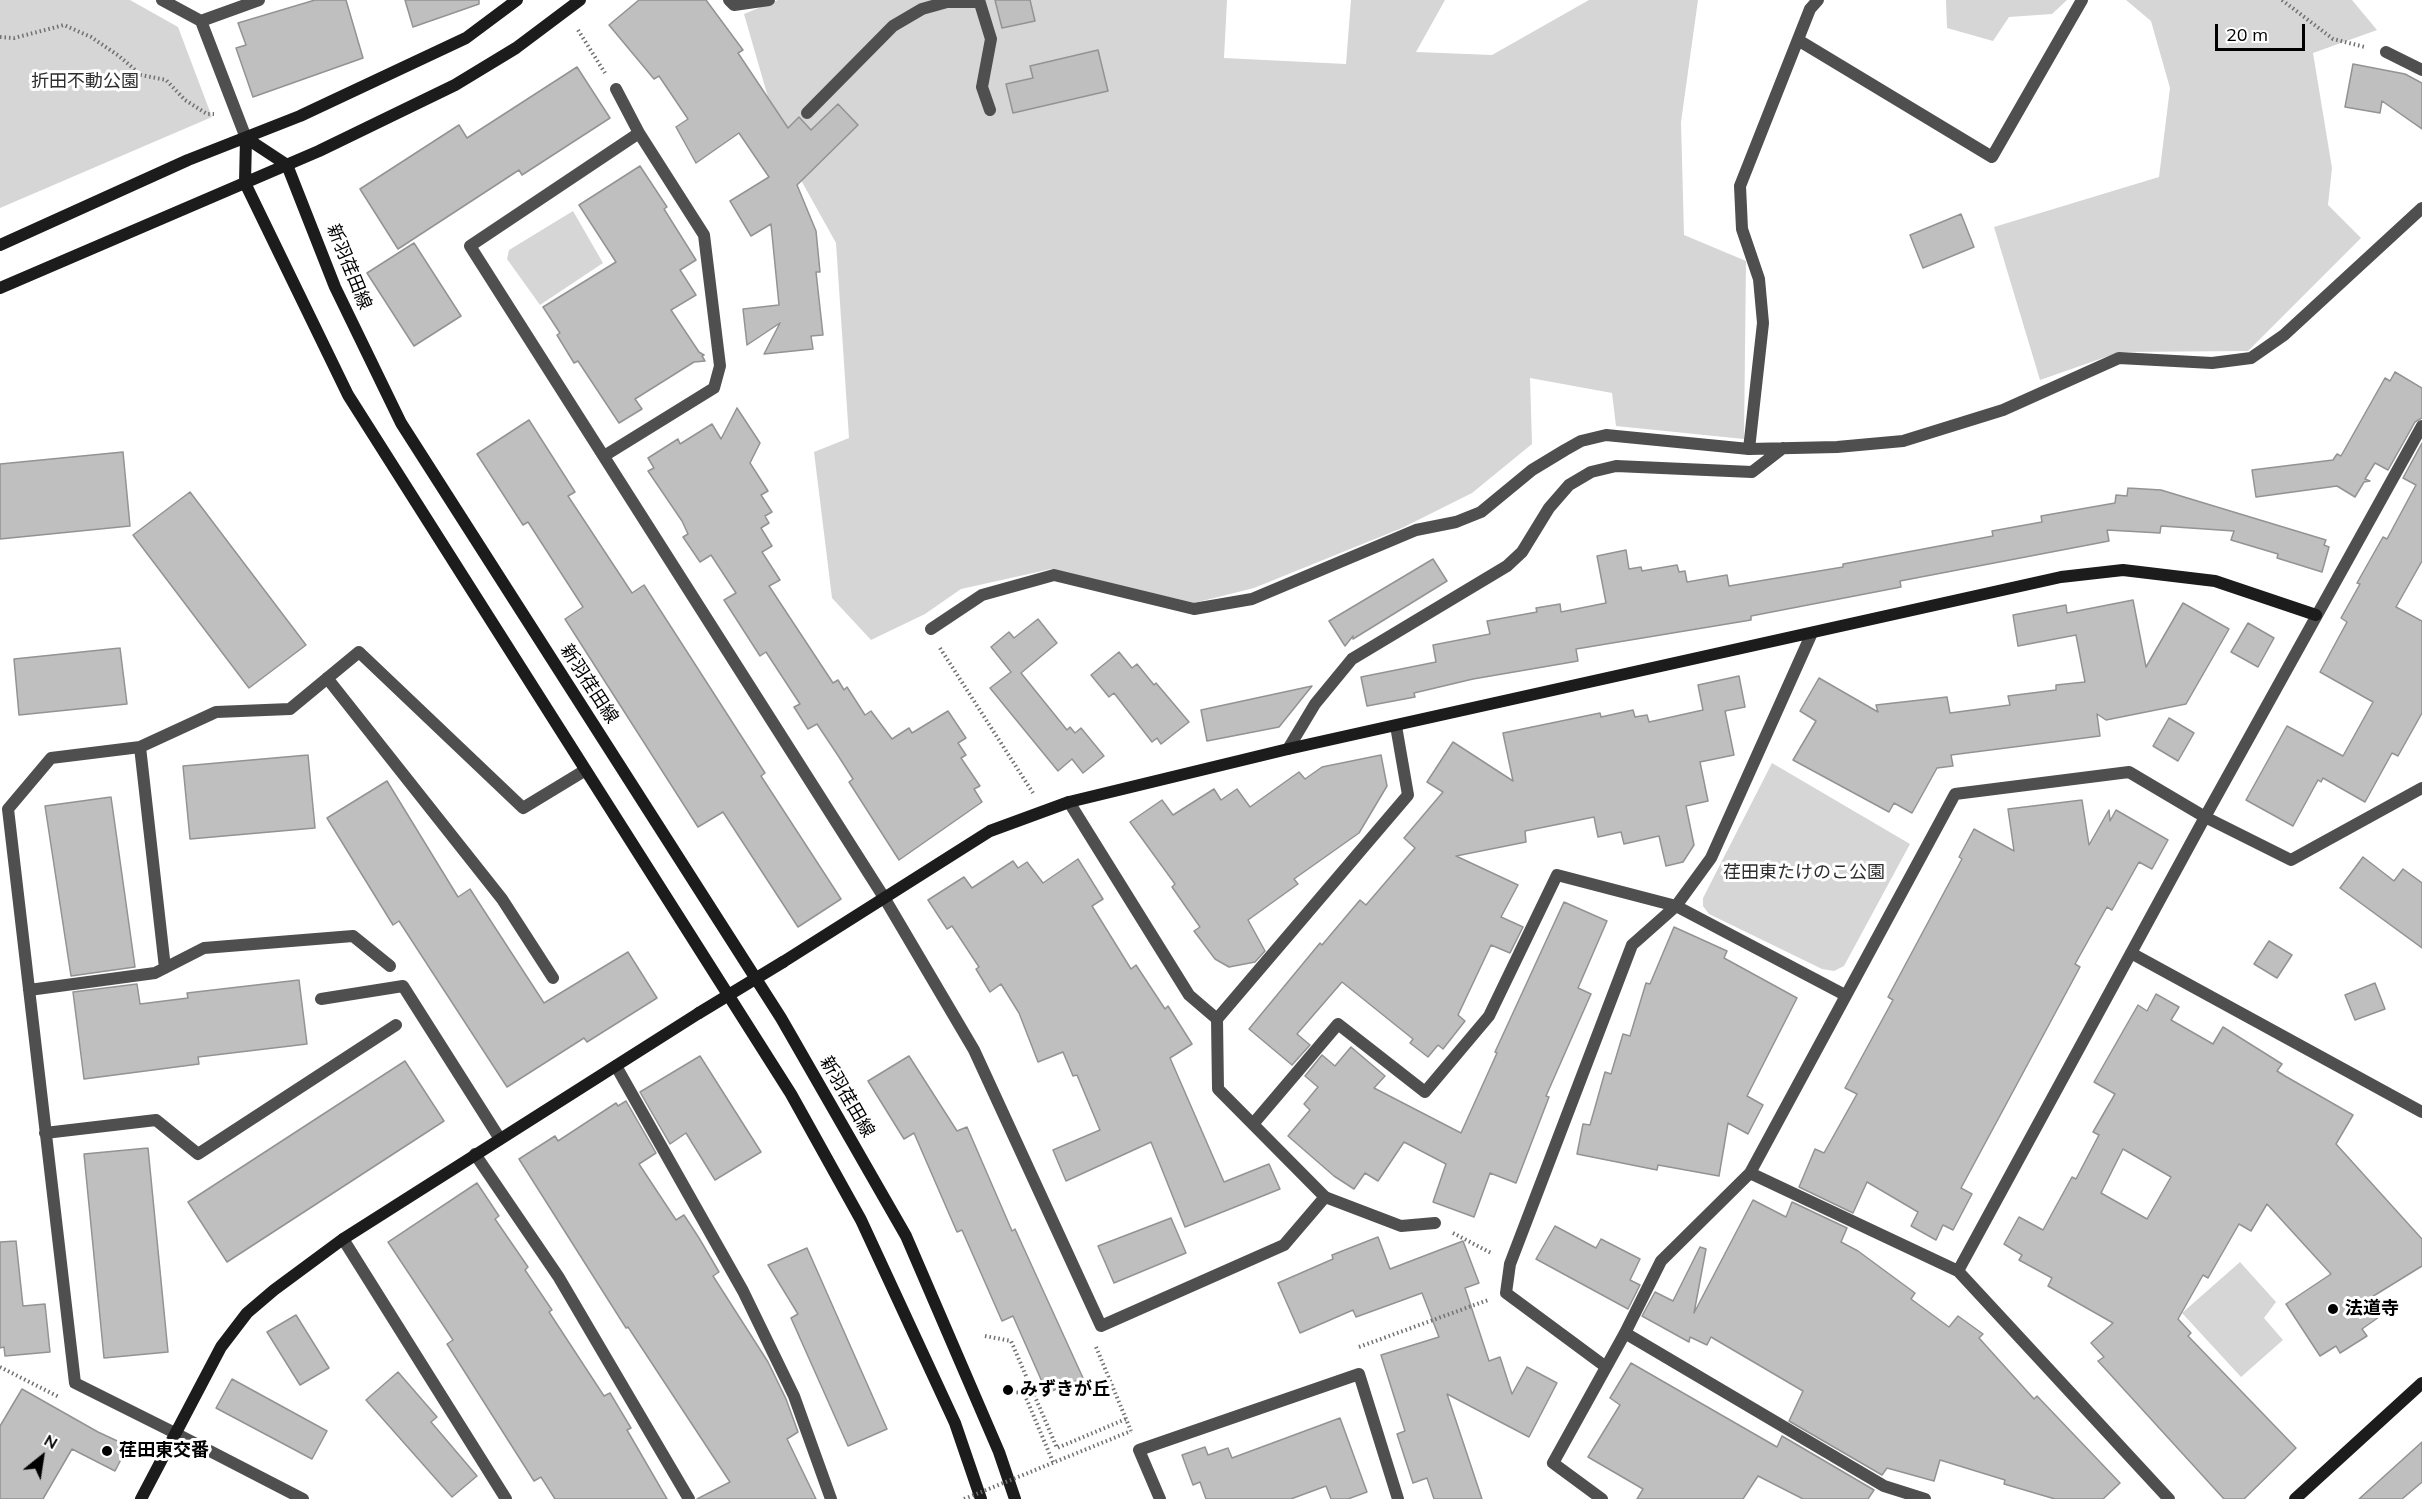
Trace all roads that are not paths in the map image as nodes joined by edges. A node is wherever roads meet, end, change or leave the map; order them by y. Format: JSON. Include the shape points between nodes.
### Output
{"nodes":[{"id":1,"x":162,"y":0,"type":"edge"},
{"id":2,"x":259,"y":0,"type":"edge"},
{"id":3,"x":517,"y":0,"type":"edge"},
{"id":4,"x":580,"y":0,"type":"edge"},
{"id":5,"x":729,"y":0,"type":"edge"},
{"id":6,"x":770,"y":0,"type":"edge"},
{"id":7,"x":1818,"y":0,"type":"edge"},
{"id":8,"x":2082,"y":0,"type":"edge"},
{"id":9,"x":979,"y":1,"type":"edge"},
{"id":10,"x":201,"y":21,"type":"junction"},
{"id":11,"x":1798,"y":40,"type":"junction"},
{"id":12,"x":2386,"y":52,"type":"road end"},
{"id":13,"x":2422,"y":70,"type":"edge"},
{"id":14,"x":616,"y":89,"type":"road end"},
{"id":15,"x":990,"y":110,"type":"dead end"},
{"id":16,"x":807,"y":113,"type":"dead end"},
{"id":17,"x":639,"y":133,"type":"junction"},
{"id":18,"x":246,"y":138,"type":"junction"},
{"id":19,"x":287,"y":165,"type":"junction"},
{"id":20,"x":245,"y":183,"type":"junction"},
{"id":21,"x":2422,"y":208,"type":"edge"},
{"id":22,"x":0,"y":245,"type":"edge"},
{"id":23,"x":0,"y":288,"type":"edge"},
{"id":24,"x":2422,"y":426,"type":"edge"},
{"id":25,"x":1783,"y":448,"type":"junction"},
{"id":26,"x":1749,"y":449,"type":"junction"},
{"id":27,"x":604,"y":456,"type":"junction"},
{"id":28,"x":2316,"y":615,"type":"junction"},
{"id":29,"x":931,"y":629,"type":"dead end"},
{"id":30,"x":1811,"y":634,"type":"junction"},
{"id":31,"x":327,"y":678,"type":"junction"},
{"id":32,"x":1396,"y":726,"type":"junction"},
{"id":33,"x":140,"y":747,"type":"junction"},
{"id":34,"x":1288,"y":749,"type":"junction"},
{"id":35,"x":584,"y":771,"type":"junction"},
{"id":36,"x":2422,"y":788,"type":"edge"},
{"id":37,"x":1069,"y":802,"type":"junction"},
{"id":38,"x":2205,"y":817,"type":"junction"},
{"id":39,"x":885,"y":899,"type":"junction"},
{"id":40,"x":1676,"y":906,"type":"junction"},
{"id":41,"x":2132,"y":953,"type":"junction"},
{"id":42,"x":390,"y":966,"type":"dead end"},
{"id":43,"x":165,"y":968,"type":"junction"},
{"id":44,"x":553,"y":978,"type":"dead end"},
{"id":45,"x":29,"y":990,"type":"junction"},
{"id":46,"x":1845,"y":995,"type":"junction"},
{"id":47,"x":321,"y":999,"type":"dead end"},
{"id":48,"x":1217,"y":1018,"type":"junction"},
{"id":49,"x":396,"y":1025,"type":"dead end"},
{"id":50,"x":616,"y":1066,"type":"junction"},
{"id":51,"x":2422,"y":1112,"type":"edge"},
{"id":52,"x":1253,"y":1124,"type":"junction"},
{"id":53,"x":45,"y":1133,"type":"junction"},
{"id":54,"x":500,"y":1139,"type":"junction"},
{"id":55,"x":475,"y":1154,"type":"junction"},
{"id":56,"x":1750,"y":1173,"type":"junction"},
{"id":57,"x":1325,"y":1197,"type":"junction"},
{"id":58,"x":1435,"y":1223,"type":"road end"},
{"id":59,"x":343,"y":1239,"type":"junction"},
{"id":60,"x":1958,"y":1271,"type":"junction"},
{"id":61,"x":1625,"y":1333,"type":"junction"},
{"id":62,"x":1606,"y":1367,"type":"junction"},
{"id":63,"x":2422,"y":1383,"type":"edge"},
{"id":64,"x":175,"y":1433,"type":"junction"},
{"id":65,"x":141,"y":1499,"type":"edge"},
{"id":66,"x":303,"y":1499,"type":"edge"},
{"id":67,"x":506,"y":1499,"type":"edge"},
{"id":68,"x":689,"y":1499,"type":"edge"},
{"id":69,"x":831,"y":1499,"type":"edge"},
{"id":70,"x":981,"y":1499,"type":"edge"},
{"id":71,"x":1015,"y":1499,"type":"edge"},
{"id":72,"x":1160,"y":1499,"type":"edge"},
{"id":73,"x":1398,"y":1499,"type":"edge"},
{"id":74,"x":1602,"y":1499,"type":"edge"},
{"id":75,"x":1925,"y":1499,"type":"edge"},
{"id":76,"x":2169,"y":1499,"type":"edge"},
{"id":77,"x":2295,"y":1499,"type":"edge"}],
"edges":[{"from":1,"to":10,"type":"street"},
{"from":2,"to":10,"type":"street"},
{"from":3,"to":18,"type":"street","via":[[466,38]]},
{"from":4,"to":19,"type":"street","via":[[516,48],[454,85]]},
{"from":5,"to":6,"type":"street","via":[[734,5]]},
{"from":7,"to":11,"type":"street","via":[[1810,9]]},
{"from":8,"to":11,"type":"street","via":[[1992,157]]},
{"from":9,"to":15,"type":"street","via":[[991,39],[982,87]]},
{"from":9,"to":16,"type":"street","via":[[947,2],[922,9],[893,26]]},
{"from":10,"to":18,"type":"street"},
{"from":11,"to":26,"type":"street","via":[[1740,186],[1742,229],[1760,279],[1763,323]]},
{"from":12,"to":13,"type":"street"},
{"from":14,"to":17,"type":"street"},
{"from":17,"to":27,"type":"street","via":[[704,235],[720,366],[714,388]]},
{"from":17,"to":27,"type":"street","via":[[470,246]]},
{"from":18,"to":19,"type":"street"},
{"from":18,"to":20,"type":"street"},
{"from":18,"to":22,"type":"street"},
{"from":19,"to":20,"type":"street"},
{"from":19,"to":71,"type":"street","name":"新羽荏田線","via":[[335,287],[401,423],[781,1018],[906,1236],[999,1452]]},
{"from":20,"to":23,"type":"street"},
{"from":20,"to":35,"type":"street","via":[[348,395]]},
{"from":21,"to":25,"type":"street","via":[[2284,335],[2251,358],[2212,363],[2119,358],[2003,410],[1903,441]]},
{"from":24,"to":28,"type":"street"},
{"from":25,"to":26,"type":"street"},
{"from":25,"to":34,"type":"street","via":[[1752,472],[1616,466],[1591,472],[1569,484],[1522,552],[1507,566],[1352,659],[1315,704]]},
{"from":26,"to":29,"type":"street","via":[[1606,435],[1581,441],[1532,470],[1481,512],[1416,530],[1252,599],[1194,609],[1054,575],[982,595]]},
{"from":27,"to":39,"type":"street"},
{"from":28,"to":30,"type":"street","via":[[2215,581],[2123,570],[2061,577]]},
{"from":28,"to":38,"type":"street"},
{"from":30,"to":32,"type":"street"},
{"from":30,"to":40,"type":"street","via":[[1711,858]]},
{"from":31,"to":33,"type":"street","via":[[290,709],[216,712]]},
{"from":31,"to":35,"type":"street","via":[[359,652],[523,808]]},
{"from":31,"to":44,"type":"street","via":[[502,899]]},
{"from":32,"to":34,"type":"street"},
{"from":32,"to":48,"type":"street","via":[[1408,795]]},
{"from":33,"to":43,"type":"street"},
{"from":33,"to":45,"type":"street","via":[[51,758],[8,809]]},
{"from":34,"to":37,"type":"street"},
{"from":35,"to":70,"type":"street","via":[[791,1094],[861,1220],[956,1423]]},
{"from":36,"to":38,"type":"street","via":[[2290,860]]},
{"from":37,"to":39,"type":"street","via":[[990,831]]},
{"from":37,"to":48,"type":"street","via":[[1189,995]]},
{"from":38,"to":41,"type":"street"},
{"from":38,"to":46,"type":"street","via":[[2128,772],[1955,794]]},
{"from":39,"to":50,"type":"street","bridge":true},
{"from":39,"to":57,"type":"street","via":[[974,1050],[1101,1326],[1284,1245]]},
{"from":40,"to":46,"type":"street"},
{"from":40,"to":52,"type":"street","via":[[1557,875],[1489,1016],[1425,1092],[1338,1024]]},
{"from":40,"to":62,"type":"street","via":[[1632,945],[1510,1264],[1506,1293]]},
{"from":41,"to":51,"type":"street"},
{"from":41,"to":60,"type":"street"},
{"from":42,"to":43,"type":"street","via":[[353,936],[204,948]]},
{"from":43,"to":45,"type":"street","via":[[155,974]]},
{"from":45,"to":53,"type":"street"},
{"from":46,"to":56,"type":"street"},
{"from":47,"to":54,"type":"street","via":[[404,986]]},
{"from":48,"to":52,"type":"street","via":[[1218,1089]]},
{"from":49,"to":53,"type":"street","via":[[198,1154],[156,1120]]},
{"from":50,"to":54,"type":"street"},
{"from":50,"to":69,"type":"street","via":[[743,1291],[794,1396]]},
{"from":52,"to":57,"type":"street"},
{"from":53,"to":64,"type":"street","via":[[75,1383]]},
{"from":54,"to":55,"type":"street"},
{"from":55,"to":59,"type":"street"},
{"from":55,"to":68,"type":"street","via":[[558,1276]]},
{"from":56,"to":60,"type":"street"},
{"from":56,"to":61,"type":"street","via":[[1661,1262]]},
{"from":57,"to":58,"type":"street","via":[[1401,1226]]},
{"from":59,"to":64,"type":"street","via":[[247,1313],[221,1347]]},
{"from":59,"to":67,"type":"street"},
{"from":60,"to":76,"type":"street"},
{"from":61,"to":62,"type":"street"},
{"from":61,"to":75,"type":"street","via":[[1884,1486]]},
{"from":62,"to":74,"type":"street","via":[[1553,1463]]},
{"from":63,"to":77,"type":"street"},
{"from":64,"to":65,"type":"street"},
{"from":64,"to":66,"type":"street"},
{"from":72,"to":73,"type":"street","via":[[1139,1450],[1359,1374]]}]}
